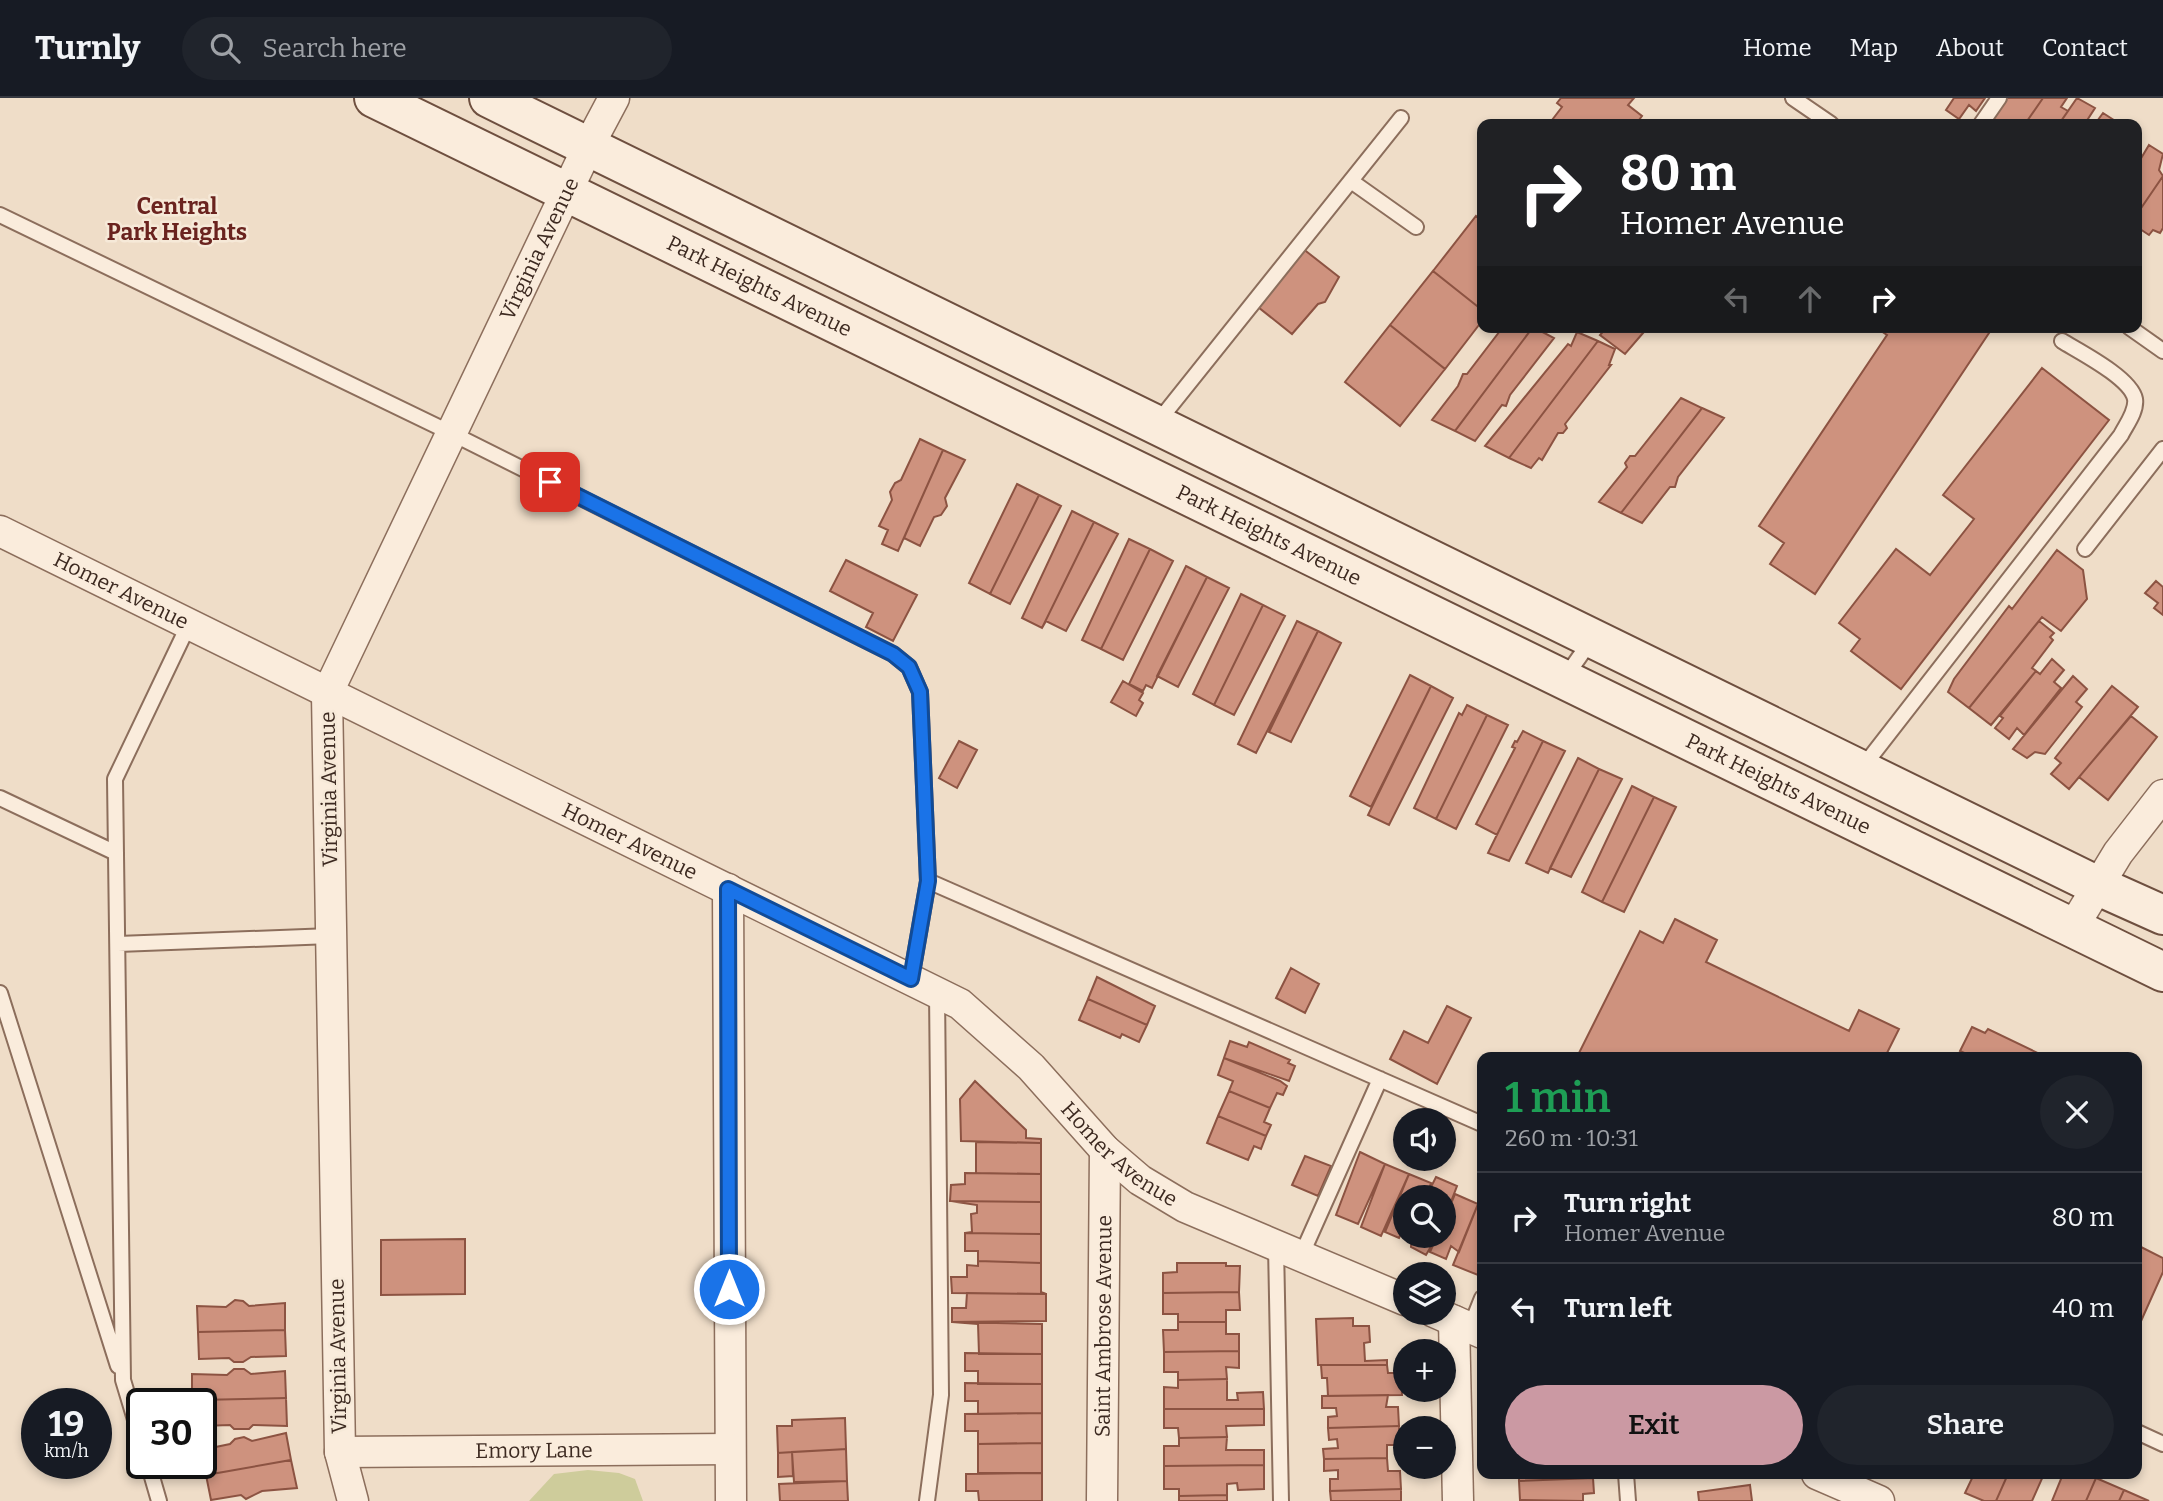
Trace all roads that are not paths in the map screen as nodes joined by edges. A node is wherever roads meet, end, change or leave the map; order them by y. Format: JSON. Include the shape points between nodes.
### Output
{"nodes":[{"id":1,"x":374,"y":98,"type":"edge"},
{"id":2,"x":489,"y":98,"type":"edge"},
{"id":3,"x":614,"y":98,"type":"edge"},
{"id":4,"x":1793,"y":98,"type":"edge"},
{"id":5,"x":1999,"y":98,"type":"edge"},
{"id":6,"x":1401,"y":118,"type":"dead end"},
{"id":7,"x":1824,"y":119,"type":"edge"},
{"id":8,"x":1984,"y":119,"type":"edge"},
{"id":9,"x":588,"y":146,"type":"junction"},
{"id":10,"x":1351,"y":181,"type":"junction"},
{"id":11,"x":566,"y":192,"type":"junction"},
{"id":12,"x":0,"y":215,"type":"edge"},
{"id":13,"x":1416,"y":228,"type":"dead end"},
{"id":14,"x":2138,"y":333,"type":"edge"},
{"id":15,"x":2062,"y":341,"type":"dead end"},
{"id":16,"x":2163,"y":351,"type":"edge"},
{"id":17,"x":1156,"y":424,"type":"junction"},
{"id":18,"x":451,"y":433,"type":"junction"},
{"id":19,"x":2163,"y":449,"type":"edge"},
{"id":20,"x":0,"y":531,"type":"edge"},
{"id":21,"x":2085,"y":549,"type":"dead end"},
{"id":22,"x":189,"y":624,"type":"junction"},
{"id":23,"x":1593,"y":638,"type":"junction"},
{"id":24,"x":1563,"y":681,"type":"junction"},
{"id":25,"x":327,"y":694,"type":"junction"},
{"id":26,"x":1862,"y":768,"type":"junction"},
{"id":27,"x":2163,"y":794,"type":"edge"},
{"id":28,"x":0,"y":798,"type":"edge"},
{"id":29,"x":116,"y":853,"type":"junction"},
{"id":30,"x":928,"y":881,"type":"junction"},
{"id":31,"x":2096,"y":885,"type":"junction"},
{"id":32,"x":728,"y":889,"type":"junction"},
{"id":33,"x":2163,"y":915,"type":"edge"},
{"id":34,"x":2073,"y":927,"type":"junction"},
{"id":35,"x":331,"y":936,"type":"junction"},
{"id":36,"x":118,"y":944,"type":"junction"},
{"id":37,"x":2163,"y":972,"type":"edge"},
{"id":38,"x":924,"y":986,"type":"junction"},
{"id":39,"x":0,"y":993,"type":"edge"},
{"id":40,"x":1380,"y":1079,"type":"junction"},
{"id":41,"x":1477,"y":1122,"type":"edge"},
{"id":42,"x":1105,"y":1150,"type":"junction"},
{"id":43,"x":1288,"y":1251,"type":"junction"},
{"id":44,"x":1393,"y":1295,"type":"edge"},
{"id":45,"x":1477,"y":1304,"type":"edge"},
{"id":46,"x":1460,"y":1324,"type":"edge"},
{"id":47,"x":122,"y":1380,"type":"junction"},
{"id":48,"x":126,"y":1393,"type":"edge"},
{"id":49,"x":2142,"y":1434,"type":"edge"},
{"id":50,"x":2163,"y":1444,"type":"edge"},
{"id":51,"x":730,"y":1449,"type":"junction"},
{"id":52,"x":340,"y":1452,"type":"junction"},
{"id":53,"x":153,"y":1479,"type":"edge"},
{"id":54,"x":1626,"y":1479,"type":"edge"},
{"id":55,"x":1811,"y":1479,"type":"edge"},
{"id":56,"x":1828,"y":1479,"type":"edge"},
{"id":57,"x":159,"y":1501,"type":"edge"},
{"id":58,"x":353,"y":1501,"type":"edge"},
{"id":59,"x":731,"y":1501,"type":"edge"},
{"id":60,"x":927,"y":1501,"type":"edge"},
{"id":61,"x":1102,"y":1501,"type":"edge"},
{"id":62,"x":1281,"y":1501,"type":"edge"},
{"id":63,"x":1458,"y":1501,"type":"edge"},
{"id":64,"x":1628,"y":1501,"type":"edge"},
{"id":65,"x":1814,"y":1501,"type":"edge"},
{"id":66,"x":1879,"y":1501,"type":"edge"}],
"edges":[{"from":1,"to":11,"type":"main road","name":"Park Heights Avenue"},
{"from":2,"to":9,"type":"main road"},
{"from":3,"to":9,"type":"street","name":"Virginia Avenue"},
{"from":4,"to":7,"type":"lane"},
{"from":5,"to":8,"type":"lane"},
{"from":6,"to":10,"type":"lane"},
{"from":9,"to":11,"type":"street","name":"Virginia Avenue"},
{"from":9,"to":17,"type":"main road"},
{"from":10,"to":13,"type":"lane"},
{"from":10,"to":17,"type":"lane"},
{"from":11,"to":18,"type":"street","name":"Virginia Avenue"},
{"from":11,"to":24,"type":"main road","name":"Park Heights Avenue"},
{"from":12,"to":18,"type":"lane"},
{"from":14,"to":16,"type":"lane"},
{"from":15,"to":26,"type":"lane","via":[[2130,387],[2135,400],[2132,413],[2121,435]]},
{"from":17,"to":23,"type":"main road"},
{"from":18,"to":25,"type":"street","name":"Virginia Avenue"},
{"from":18,"to":30,"type":"lane","via":[[893,654],[909,667],[920,692]]},
{"from":19,"to":21,"type":"lane"},
{"from":20,"to":22,"type":"street","name":"Homer Avenue"},
{"from":22,"to":25,"type":"street","name":"Homer Avenue"},
{"from":22,"to":29,"type":"lane","via":[[115,779]]},
{"from":23,"to":24,"type":"lane"},
{"from":23,"to":26,"type":"main road"},
{"from":24,"to":34,"type":"main road","name":"Park Heights Avenue"},
{"from":25,"to":32,"type":"street","name":"Homer Avenue"},
{"from":25,"to":35,"type":"street","name":"Virginia Avenue"},
{"from":26,"to":31,"type":"main road"},
{"from":27,"to":31,"type":"street"},
{"from":28,"to":29,"type":"lane"},
{"from":29,"to":36,"type":"lane"},
{"from":30,"to":38,"type":"lane"},
{"from":30,"to":40,"type":"lane"},
{"from":31,"to":33,"type":"main road"},
{"from":31,"to":34,"type":"street"},
{"from":32,"to":38,"type":"street","name":"Homer Avenue"},
{"from":32,"to":51,"type":"street"},
{"from":34,"to":37,"type":"main road","name":"Park Heights Avenue"},
{"from":35,"to":36,"type":"lane"},
{"from":35,"to":52,"type":"street","name":"Virginia Avenue"},
{"from":36,"to":47,"type":"lane"},
{"from":38,"to":42,"type":"street","name":"Homer Avenue","via":[[960,1004],[996,1033]]},
{"from":38,"to":60,"type":"lane","via":[[941,1395]]},
{"from":39,"to":47,"type":"lane"},
{"from":40,"to":41,"type":"lane"},
{"from":40,"to":43,"type":"lane"},
{"from":42,"to":43,"type":"street","name":"Homer Avenue","via":[[1140,1180],[1185,1207]]},
{"from":42,"to":61,"type":"street","name":"Saint Ambrose Avenue"},
{"from":43,"to":44,"type":"street","name":"Homer Avenue"},
{"from":43,"to":62,"type":"lane"},
{"from":45,"to":46,"type":"lane"},
{"from":46,"to":63,"type":"street"},
{"from":47,"to":48,"type":"lane"},
{"from":49,"to":50,"type":"lane"},
{"from":51,"to":52,"type":"street","name":"Emory Lane"},
{"from":51,"to":59,"type":"street"},
{"from":52,"to":58,"type":"street","name":"Virginia Avenue"},
{"from":53,"to":57,"type":"lane"},
{"from":54,"to":64,"type":"lane"},
{"from":55,"to":65,"type":"street"},
{"from":56,"to":66,"type":"street"}]}
